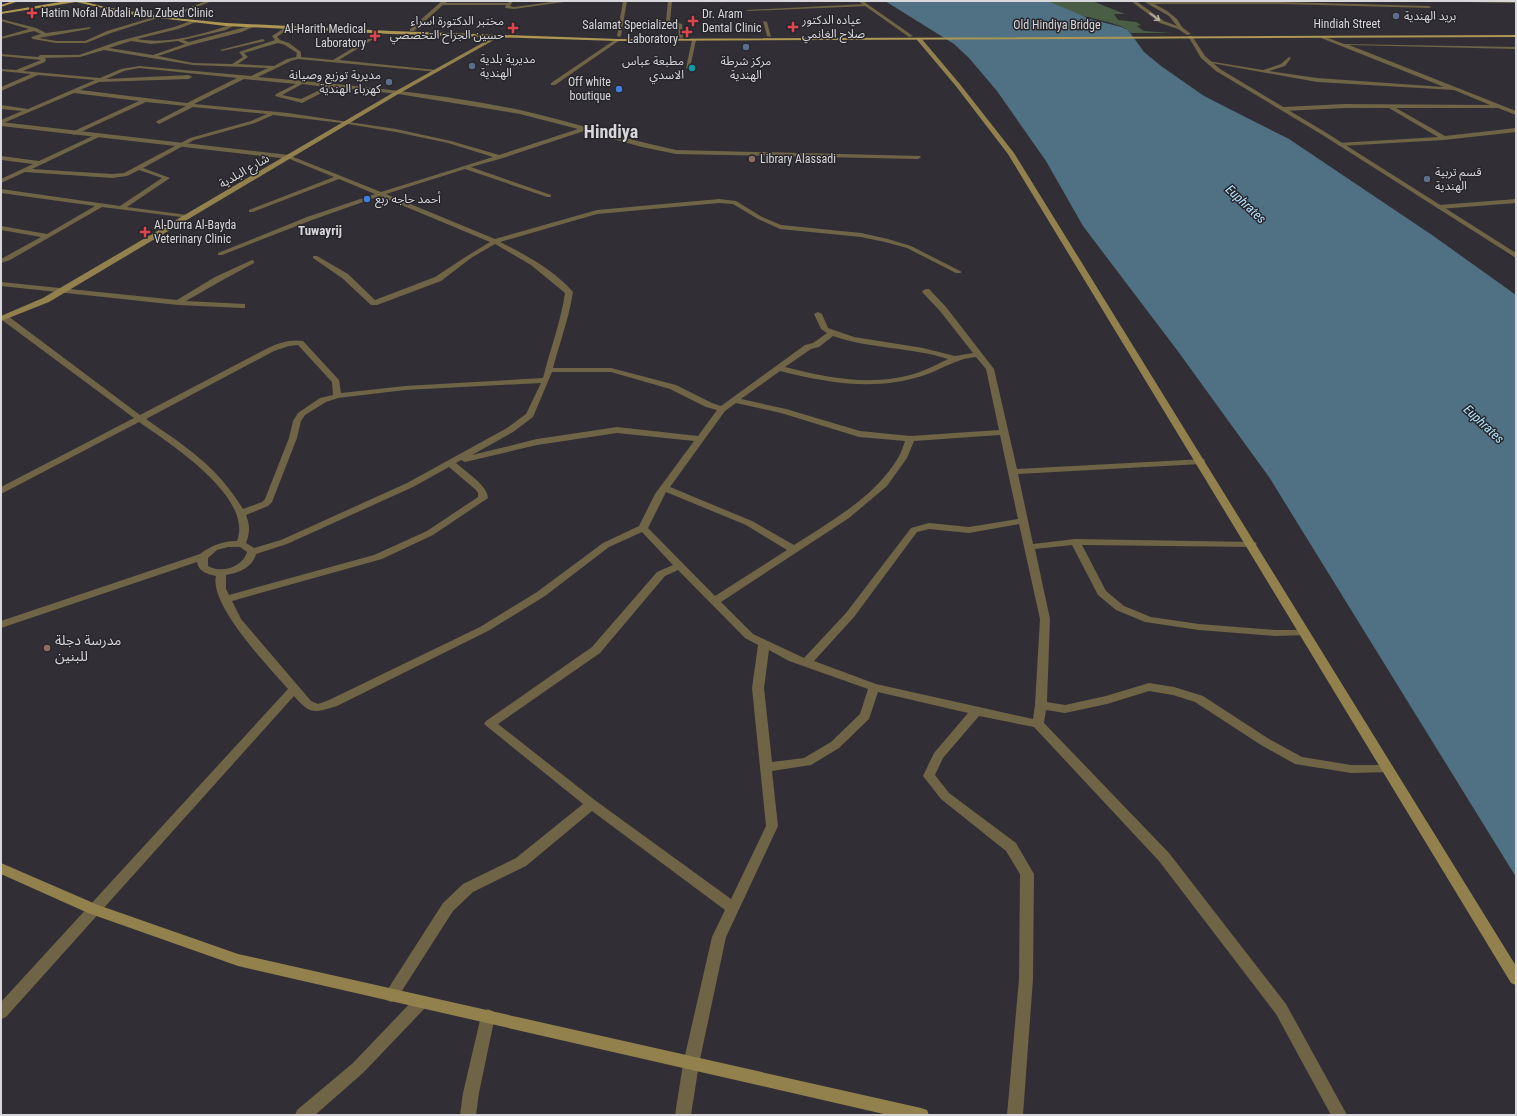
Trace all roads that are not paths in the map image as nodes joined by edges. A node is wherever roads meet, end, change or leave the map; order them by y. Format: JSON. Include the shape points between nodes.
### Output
{"nodes":[{"id":1,"x":17,"y":1,"type":"edge"},
{"id":2,"x":75,"y":1,"type":"edge"},
{"id":3,"x":100,"y":1,"type":"edge"},
{"id":4,"x":210,"y":1,"type":"edge"},
{"id":5,"x":569,"y":1,"type":"edge"},
{"id":6,"x":625,"y":1,"type":"edge"},
{"id":7,"x":670,"y":1,"type":"edge"},
{"id":8,"x":860,"y":1,"type":"edge"},
{"id":9,"x":1133,"y":1,"type":"edge"},
{"id":10,"x":1144,"y":1,"type":"edge"},
{"id":11,"x":1466,"y":1,"type":"edge"},
{"id":12,"x":1516,"y":2,"type":"edge"},
{"id":13,"x":443,"y":3,"type":"edge"},
{"id":14,"x":510,"y":3,"type":"edge"},
{"id":15,"x":111,"y":4,"type":"junction"},
{"id":16,"x":1151,"y":4,"type":"junction"},
{"id":17,"x":866,"y":5,"type":"junction"},
{"id":18,"x":1,"y":6,"type":"edge"},
{"id":19,"x":1429,"y":6,"type":"dead end"},
{"id":20,"x":98,"y":7,"type":"junction"},
{"id":21,"x":748,"y":10,"type":"dead end"},
{"id":22,"x":1,"y":13,"type":"edge"},
{"id":23,"x":173,"y":15,"type":"junction"},
{"id":24,"x":159,"y":17,"type":"junction"},
{"id":25,"x":1,"y":20,"type":"edge"},
{"id":26,"x":194,"y":21,"type":"junction"},
{"id":27,"x":668,"y":21,"type":"dead end"},
{"id":28,"x":764,"y":22,"type":"dead end"},
{"id":29,"x":680,"y":24,"type":"dead end"},
{"id":30,"x":233,"y":25,"type":"junction"},
{"id":31,"x":251,"y":26,"type":"junction"},
{"id":32,"x":89,"y":28,"type":"dead end"},
{"id":33,"x":286,"y":28,"type":"junction"},
{"id":34,"x":1180,"y":28,"type":"junction"},
{"id":35,"x":34,"y":29,"type":"junction"},
{"id":36,"x":412,"y":30,"type":"junction"},
{"id":37,"x":382,"y":32,"type":"junction"},
{"id":38,"x":1516,"y":33,"type":"edge"},
{"id":39,"x":46,"y":34,"type":"junction"},
{"id":40,"x":769,"y":36,"type":"junction"},
{"id":41,"x":1180,"y":36,"type":"joint"},
{"id":42,"x":1190,"y":36,"type":"junction"},
{"id":43,"x":1516,"y":36,"type":"edge"},
{"id":44,"x":497,"y":37,"type":"junction"},
{"id":45,"x":681,"y":37,"type":"junction"},
{"id":46,"x":1323,"y":37,"type":"junction"},
{"id":47,"x":1,"y":38,"type":"edge"},
{"id":48,"x":619,"y":38,"type":"junction"},
{"id":49,"x":915,"y":38,"type":"junction"},
{"id":50,"x":938,"y":38,"type":"junction"},
{"id":51,"x":181,"y":39,"type":"junction"},
{"id":52,"x":276,"y":39,"type":"junction"},
{"id":53,"x":131,"y":40,"type":"junction"},
{"id":54,"x":694,"y":40,"type":"junction"},
{"id":55,"x":65,"y":42,"type":"junction"},
{"id":56,"x":86,"y":42,"type":"junction"},
{"id":57,"x":121,"y":42,"type":"junction"},
{"id":58,"x":189,"y":44,"type":"junction"},
{"id":59,"x":1338,"y":44,"type":"junction"},
{"id":60,"x":103,"y":48,"type":"junction"},
{"id":61,"x":1516,"y":48,"type":"edge"},
{"id":62,"x":222,"y":50,"type":"dead end"},
{"id":63,"x":1,"y":55,"type":"edge"},
{"id":64,"x":154,"y":56,"type":"junction"},
{"id":65,"x":39,"y":57,"type":"junction"},
{"id":66,"x":298,"y":58,"type":"junction"},
{"id":67,"x":1289,"y":58,"type":"dead end"},
{"id":68,"x":335,"y":61,"type":"junction"},
{"id":69,"x":1208,"y":62,"type":"junction"},
{"id":70,"x":234,"y":66,"type":"junction"},
{"id":71,"x":275,"y":67,"type":"junction"},
{"id":72,"x":130,"y":68,"type":"junction"},
{"id":73,"x":688,"y":68,"type":"dead end"},
{"id":74,"x":1,"y":70,"type":"edge"},
{"id":75,"x":436,"y":71,"type":"junction"},
{"id":76,"x":1263,"y":71,"type":"junction"},
{"id":77,"x":17,"y":72,"type":"junction"},
{"id":78,"x":38,"y":74,"type":"junction"},
{"id":79,"x":205,"y":74,"type":"junction"},
{"id":80,"x":244,"y":77,"type":"junction"},
{"id":81,"x":252,"y":78,"type":"junction"},
{"id":82,"x":98,"y":80,"type":"junction"},
{"id":83,"x":301,"y":83,"type":"junction"},
{"id":84,"x":553,"y":84,"type":"dead end"},
{"id":85,"x":331,"y":86,"type":"junction"},
{"id":86,"x":1,"y":89,"type":"edge"},
{"id":87,"x":1458,"y":89,"type":"junction"},
{"id":88,"x":73,"y":91,"type":"junction"},
{"id":89,"x":398,"y":92,"type":"junction"},
{"id":90,"x":146,"y":100,"type":"junction"},
{"id":91,"x":190,"y":105,"type":"junction"},
{"id":92,"x":1499,"y":106,"type":"junction"},
{"id":93,"x":1,"y":107,"type":"edge"},
{"id":94,"x":1390,"y":107,"type":"junction"},
{"id":95,"x":1284,"y":109,"type":"junction"},
{"id":96,"x":28,"y":110,"type":"junction"},
{"id":97,"x":1516,"y":113,"type":"edge"},
{"id":98,"x":271,"y":114,"type":"junction"},
{"id":99,"x":159,"y":122,"type":"dead end"},
{"id":100,"x":1,"y":123,"type":"edge"},
{"id":101,"x":347,"y":123,"type":"junction"},
{"id":102,"x":584,"y":129,"type":"junction"},
{"id":103,"x":1516,"y":130,"type":"edge"},
{"id":104,"x":74,"y":133,"type":"junction"},
{"id":105,"x":97,"y":136,"type":"junction"},
{"id":106,"x":1444,"y":138,"type":"junction"},
{"id":107,"x":1340,"y":144,"type":"junction"},
{"id":108,"x":181,"y":145,"type":"junction"},
{"id":109,"x":289,"y":157,"type":"junction"},
{"id":110,"x":501,"y":157,"type":"junction"},
{"id":111,"x":918,"y":157,"type":"dead end"},
{"id":112,"x":1,"y":158,"type":"edge"},
{"id":113,"x":40,"y":163,"type":"junction"},
{"id":114,"x":139,"y":168,"type":"junction"},
{"id":115,"x":467,"y":168,"type":"junction"},
{"id":116,"x":25,"y":170,"type":"junction"},
{"id":117,"x":340,"y":177,"type":"junction"},
{"id":118,"x":1,"y":181,"type":"edge"},
{"id":119,"x":1,"y":191,"type":"edge"},
{"id":120,"x":380,"y":195,"type":"junction"},
{"id":121,"x":549,"y":196,"type":"dead end"},
{"id":122,"x":1516,"y":200,"type":"edge"},
{"id":123,"x":101,"y":205,"type":"junction"},
{"id":124,"x":1439,"y":207,"type":"junction"},
{"id":125,"x":121,"y":208,"type":"junction"},
{"id":126,"x":251,"y":211,"type":"dead end"},
{"id":127,"x":188,"y":217,"type":"junction"},
{"id":128,"x":1,"y":228,"type":"edge"},
{"id":129,"x":48,"y":236,"type":"junction"},
{"id":130,"x":496,"y":242,"type":"junction"},
{"id":131,"x":220,"y":254,"type":"dead end"},
{"id":132,"x":1516,"y":256,"type":"edge"},
{"id":133,"x":315,"y":258,"type":"dead end"},
{"id":134,"x":1,"y":261,"type":"edge"},
{"id":135,"x":252,"y":262,"type":"dead end"},
{"id":136,"x":958,"y":272,"type":"dead end"},
{"id":137,"x":1,"y":284,"type":"edge"},
{"id":138,"x":62,"y":291,"type":"junction"},
{"id":139,"x":926,"y":291,"type":"dead end"},
{"id":140,"x":178,"y":303,"type":"junction"},
{"id":141,"x":242,"y":306,"type":"dead end"},
{"id":142,"x":818,"y":314,"type":"dead end"},
{"id":143,"x":3,"y":318,"type":"edge"},
{"id":144,"x":832,"y":333,"type":"junction"},
{"id":145,"x":979,"y":354,"type":"junction"},
{"id":146,"x":956,"y":359,"type":"junction"},
{"id":147,"x":780,"y":368,"type":"junction"},
{"id":148,"x":549,"y":370,"type":"junction"},
{"id":149,"x":546,"y":380,"type":"junction"},
{"id":150,"x":337,"y":396,"type":"junction"},
{"id":151,"x":734,"y":400,"type":"junction"},
{"id":152,"x":722,"y":409,"type":"junction"},
{"id":153,"x":140,"y":419,"type":"junction"},
{"id":154,"x":1003,"y":432,"type":"junction"},
{"id":155,"x":700,"y":439,"type":"junction"},
{"id":156,"x":910,"y":439,"type":"junction"},
{"id":157,"x":1201,"y":461,"type":"junction"},
{"id":158,"x":450,"y":463,"type":"junction"},
{"id":159,"x":1012,"y":472,"type":"junction"},
{"id":160,"x":664,"y":488,"type":"junction"},
{"id":161,"x":1,"y":491,"type":"edge"},
{"id":162,"x":240,"y":514,"type":"junction"},
{"id":163,"x":1023,"y":521,"type":"junction"},
{"id":164,"x":644,"y":528,"type":"junction"},
{"id":165,"x":1074,"y":542,"type":"junction"},
{"id":166,"x":242,"y":544,"type":"junction"},
{"id":167,"x":1252,"y":544,"type":"junction"},
{"id":168,"x":1029,"y":547,"type":"junction"},
{"id":169,"x":794,"y":550,"type":"junction"},
{"id":170,"x":252,"y":552,"type":"junction"},
{"id":171,"x":204,"y":556,"type":"junction"},
{"id":172,"x":679,"y":566,"type":"junction"},
{"id":173,"x":222,"y":572,"type":"junction"},
{"id":174,"x":226,"y":599,"type":"junction"},
{"id":175,"x":714,"y":602,"type":"junction"},
{"id":176,"x":1,"y":625,"type":"edge"},
{"id":177,"x":1304,"y":633,"type":"junction"},
{"id":178,"x":764,"y":644,"type":"junction"},
{"id":179,"x":806,"y":663,"type":"junction"},
{"id":180,"x":874,"y":687,"type":"junction"},
{"id":181,"x":294,"y":689,"type":"junction"},
{"id":182,"x":1041,"y":705,"type":"junction"},
{"id":183,"x":976,"y":711,"type":"junction"},
{"id":184,"x":1038,"y":724,"type":"junction"},
{"id":185,"x":766,"y":767,"type":"junction"},
{"id":186,"x":1388,"y":769,"type":"junction"},
{"id":187,"x":592,"y":804,"type":"junction"},
{"id":188,"x":1,"y":868,"type":"edge"},
{"id":189,"x":733,"y":908,"type":"junction"},
{"id":190,"x":93,"y":909,"type":"junction"},
{"id":191,"x":1516,"y":978,"type":"edge"},
{"id":192,"x":391,"y":996,"type":"junction"},
{"id":193,"x":421,"y":1002,"type":"junction"},
{"id":194,"x":1,"y":1012,"type":"edge"},
{"id":195,"x":488,"y":1016,"type":"junction"},
{"id":196,"x":691,"y":1064,"type":"junction"},
{"id":197,"x":302,"y":1115,"type":"edge"},
{"id":198,"x":468,"y":1115,"type":"edge"},
{"id":199,"x":683,"y":1115,"type":"edge"},
{"id":200,"x":921,"y":1115,"type":"edge"},
{"id":201,"x":1015,"y":1115,"type":"edge"},
{"id":202,"x":1339,"y":1115,"type":"edge"}],
"edges":[{"from":1,"to":18,"type":"main road"},
{"from":2,"to":20,"type":"main road"},
{"from":2,"to":22,"type":"main road"},
{"from":3,"to":15,"type":"main road"},
{"from":4,"to":23,"type":"street"},
{"from":5,"to":14,"type":"street","via":[[514,8],[507,7]]},
{"from":6,"to":48,"type":"street"},
{"from":7,"to":27,"type":"street"},
{"from":8,"to":17,"type":"street"},
{"from":9,"to":34,"type":"street","one_way":true,"via":[[1162,22]]},
{"from":10,"to":16,"type":"street"},
{"from":11,"to":12,"type":"street"},
{"from":13,"to":14,"type":"street"},
{"from":13,"to":36,"type":"street"},
{"from":15,"to":20,"type":"main road"},
{"from":15,"to":23,"type":"main road"},
{"from":16,"to":19,"type":"street"},
{"from":16,"to":34,"type":"street","via":[[1178,21]]},
{"from":17,"to":21,"type":"street"},
{"from":17,"to":49,"type":"street"},
{"from":20,"to":24,"type":"main road"},
{"from":23,"to":36,"type":"main road","via":[[248,22]]},
{"from":24,"to":26,"type":"main road"},
{"from":24,"to":56,"type":"street","via":[[109,32]]},
{"from":25,"to":35,"type":"street"},
{"from":26,"to":30,"type":"main road"},
{"from":26,"to":53,"type":"street"},
{"from":28,"to":40,"type":"street"},
{"from":29,"to":45,"type":"street"},
{"from":30,"to":31,"type":"main road"},
{"from":30,"to":51,"type":"street"},
{"from":31,"to":33,"type":"main road"},
{"from":31,"to":58,"type":"street"},
{"from":32,"to":39,"type":"street"},
{"from":33,"to":37,"type":"main road"},
{"from":33,"to":52,"type":"street"},
{"from":34,"to":42,"type":"street"},
{"from":35,"to":39,"type":"street"},
{"from":35,"to":47,"type":"street"},
{"from":36,"to":48,"type":"main road"},
{"from":37,"to":44,"type":"main road"},
{"from":37,"to":68,"type":"street"},
{"from":38,"to":42,"type":"main road","name":"Hindiah Street"},
{"from":39,"to":55,"type":"street","via":[[33,38]]},
{"from":40,"to":45,"type":"main road"},
{"from":40,"to":49,"type":"main road"},
{"from":41,"to":42,"type":"main road","name":"Hindiah Street"},
{"from":41,"to":50,"type":"main road","name":"Old Hindiya Bridge"},
{"from":42,"to":46,"type":"main road","name":"Hindiah Street"},
{"from":42,"to":69,"type":"street"},
{"from":43,"to":46,"type":"main road","name":"Hindiah Street"},
{"from":44,"to":48,"type":"main road"},
{"from":44,"to":75,"type":"main road","name":"شارع البلدية"},
{"from":45,"to":48,"type":"main road"},
{"from":46,"to":59,"type":"street"},
{"from":48,"to":54,"type":"main road"},
{"from":48,"to":84,"type":"street"},
{"from":49,"to":50,"type":"main road"},
{"from":49,"to":50,"type":"main road"},
{"from":49,"to":54,"type":"main road"},
{"from":49,"to":157,"type":"main road","via":[[957,84],[1011,152]]},
{"from":51,"to":53,"type":"street","via":[[151,43]]},
{"from":51,"to":58,"type":"street"},
{"from":52,"to":62,"type":"street"},
{"from":52,"to":66,"type":"street","via":[[299,53]]},
{"from":52,"to":70,"type":"street","via":[[241,53],[246,57]]},
{"from":53,"to":57,"type":"street"},
{"from":54,"to":73,"type":"street"},
{"from":55,"to":56,"type":"street"},
{"from":55,"to":65,"type":"street"},
{"from":56,"to":57,"type":"street"},
{"from":57,"to":60,"type":"street"},
{"from":58,"to":64,"type":"street"},
{"from":59,"to":61,"type":"street"},
{"from":59,"to":87,"type":"street"},
{"from":60,"to":64,"type":"street"},
{"from":60,"to":65,"type":"street","via":[[80,56]]},
{"from":63,"to":65,"type":"street"},
{"from":64,"to":70,"type":"street","via":[[194,64]]},
{"from":64,"to":72,"type":"street","via":[[128,64],[126,66]]},
{"from":65,"to":77,"type":"street","via":[[44,59]]},
{"from":66,"to":68,"type":"street"},
{"from":66,"to":71,"type":"street"},
{"from":67,"to":76,"type":"street","via":[[1283,64]]},
{"from":68,"to":75,"type":"street"},
{"from":69,"to":76,"type":"street"},
{"from":69,"to":95,"type":"street"},
{"from":70,"to":71,"type":"street"},
{"from":71,"to":81,"type":"street"},
{"from":72,"to":79,"type":"street"},
{"from":72,"to":82,"type":"street"},
{"from":74,"to":77,"type":"street"},
{"from":75,"to":89,"type":"main road","name":"شارع البلدية"},
{"from":76,"to":87,"type":"street","via":[[1317,80]]},
{"from":77,"to":78,"type":"street"},
{"from":78,"to":82,"type":"street"},
{"from":78,"to":86,"type":"street"},
{"from":79,"to":80,"type":"street"},
{"from":79,"to":82,"type":"street","via":[[192,77]]},
{"from":80,"to":81,"type":"street"},
{"from":80,"to":91,"type":"street"},
{"from":81,"to":83,"type":"street"},
{"from":82,"to":88,"type":"street"},
{"from":83,"to":85,"type":"street"},
{"from":83,"to":85,"type":"street","via":[[278,96],[302,101]]},
{"from":85,"to":89,"type":"street"},
{"from":87,"to":92,"type":"street"},
{"from":88,"to":90,"type":"street"},
{"from":88,"to":96,"type":"street"},
{"from":89,"to":101,"type":"main road","name":"شارع البلدية"},
{"from":89,"to":102,"type":"street","via":[[520,112]]},
{"from":90,"to":91,"type":"street"},
{"from":90,"to":104,"type":"street"},
{"from":91,"to":98,"type":"street"},
{"from":91,"to":99,"type":"street"},
{"from":92,"to":94,"type":"street"},
{"from":92,"to":97,"type":"street"},
{"from":93,"to":96,"type":"street"},
{"from":94,"to":95,"type":"street"},
{"from":94,"to":106,"type":"street"},
{"from":95,"to":107,"type":"street"},
{"from":96,"to":100,"type":"street"},
{"from":98,"to":101,"type":"street"},
{"from":98,"to":108,"type":"street","via":[[253,122],[192,139]]},
{"from":100,"to":104,"type":"street"},
{"from":101,"to":109,"type":"main road","name":"شارع البلدية"},
{"from":101,"to":110,"type":"street","via":[[420,135]]},
{"from":102,"to":110,"type":"street"},
{"from":102,"to":111,"type":"street","via":[[676,152]]},
{"from":103,"to":106,"type":"street"},
{"from":104,"to":105,"type":"street"},
{"from":105,"to":108,"type":"street"},
{"from":105,"to":113,"type":"street"},
{"from":106,"to":107,"type":"street"},
{"from":107,"to":124,"type":"street"},
{"from":108,"to":109,"type":"street"},
{"from":108,"to":114,"type":"street"},
{"from":109,"to":117,"type":"street"},
{"from":109,"to":127,"type":"main road","name":"شارع البلدية"},
{"from":110,"to":115,"type":"street"},
{"from":112,"to":113,"type":"street"},
{"from":113,"to":116,"type":"street"},
{"from":114,"to":116,"type":"street","via":[[119,176]]},
{"from":114,"to":125,"type":"street","via":[[167,178]]},
{"from":115,"to":120,"type":"street"},
{"from":115,"to":121,"type":"street"},
{"from":116,"to":118,"type":"street"},
{"from":117,"to":120,"type":"street"},
{"from":117,"to":126,"type":"street"},
{"from":119,"to":123,"type":"street"},
{"from":120,"to":130,"type":"street"},
{"from":120,"to":131,"type":"street","via":[[360,200]]},
{"from":122,"to":124,"type":"street"},
{"from":123,"to":125,"type":"street"},
{"from":123,"to":129,"type":"street"},
{"from":124,"to":132,"type":"street"},
{"from":125,"to":127,"type":"street"},
{"from":127,"to":138,"type":"main road","name":"شارع البلدية"},
{"from":128,"to":129,"type":"street"},
{"from":129,"to":134,"type":"street"},
{"from":130,"to":133,"type":"street","via":[[438,279],[374,303],[345,276]]},
{"from":130,"to":136,"type":"street","via":[[597,212],[719,201],[734,202],[780,227],[886,240],[909,247]]},
{"from":130,"to":148,"type":"street","via":[[525,258],[569,292],[566,312]]},
{"from":135,"to":140,"type":"street"},
{"from":137,"to":138,"type":"street"},
{"from":138,"to":140,"type":"street"},
{"from":138,"to":143,"type":"main road","name":"شارع البلدية"},
{"from":139,"to":145,"type":"street"},
{"from":140,"to":141,"type":"street"},
{"from":142,"to":144,"type":"street","via":[[825,328]]},
{"from":143,"to":153,"type":"street"},
{"from":144,"to":146,"type":"street","via":[[859,341],[904,347]]},
{"from":144,"to":147,"type":"street"},
{"from":145,"to":146,"type":"street"},
{"from":145,"to":154,"type":"street","via":[[990,369]]},
{"from":146,"to":147,"type":"street","via":[[919,374],[893,381],[867,383],[820,379]]},
{"from":147,"to":151,"type":"street"},
{"from":148,"to":149,"type":"street"},
{"from":148,"to":152,"type":"street","via":[[611,370],[673,387],[708,405]]},
{"from":149,"to":150,"type":"street","via":[[405,388]]},
{"from":149,"to":158,"type":"street","via":[[530,415],[510,430]]},
{"from":150,"to":153,"type":"street","via":[[336,382],[300,343],[294,342],[286,343],[255,358]]},
{"from":150,"to":162,"type":"street","via":[[323,400],[302,413],[269,500]]},
{"from":151,"to":152,"type":"street"},
{"from":151,"to":156,"type":"street","via":[[783,411],[859,434]]},
{"from":152,"to":155,"type":"street"},
{"from":153,"to":161,"type":"street"},
{"from":153,"to":162,"type":"street","via":[[192,455],[223,486],[238,506]]},
{"from":154,"to":156,"type":"street"},
{"from":154,"to":159,"type":"street"},
{"from":155,"to":158,"type":"street","via":[[617,430],[537,442]]},
{"from":155,"to":160,"type":"street"},
{"from":156,"to":169,"type":"street","via":[[903,458],[884,484],[846,516]]},
{"from":157,"to":159,"type":"street"},
{"from":157,"to":167,"type":"main road"},
{"from":158,"to":170,"type":"street","via":[[410,485],[284,542]]},
{"from":158,"to":174,"type":"street","via":[[479,488],[483,498],[430,533],[378,557]]},
{"from":159,"to":163,"type":"street"},
{"from":160,"to":164,"type":"street"},
{"from":160,"to":169,"type":"street","via":[[749,523]]},
{"from":162,"to":166,"type":"street","via":[[246,538]]},
{"from":163,"to":168,"type":"street"},
{"from":163,"to":179,"type":"street","via":[[969,530],[929,526],[914,530],[850,615]]},
{"from":164,"to":172,"type":"street"},
{"from":164,"to":181,"type":"street","via":[[606,544],[541,594],[484,629],[340,700],[317,708],[307,704]]},
{"from":165,"to":167,"type":"street"},
{"from":165,"to":168,"type":"street"},
{"from":165,"to":177,"type":"street","via":[[1102,593],[1120,608],[1149,620],[1199,627]]},
{"from":166,"to":170,"type":"street"},
{"from":166,"to":171,"type":"street","via":[[221,546]]},
{"from":167,"to":177,"type":"main road"},
{"from":168,"to":182,"type":"street","via":[[1045,619]]},
{"from":169,"to":175,"type":"street"},
{"from":170,"to":173,"type":"street","via":[[246,563],[236,569]]},
{"from":171,"to":173,"type":"street","via":[[202,567]]},
{"from":171,"to":176,"type":"street"},
{"from":172,"to":175,"type":"street"},
{"from":172,"to":187,"type":"street","via":[[661,574],[596,650],[490,724]]},
{"from":173,"to":174,"type":"street","via":[[221,589]]},
{"from":174,"to":181,"type":"street","via":[[236,620]]},
{"from":175,"to":178,"type":"street","via":[[748,636]]},
{"from":177,"to":186,"type":"main road"},
{"from":178,"to":179,"type":"street"},
{"from":178,"to":185,"type":"street","via":[[758,688]]},
{"from":179,"to":180,"type":"street"},
{"from":180,"to":183,"type":"street"},
{"from":180,"to":185,"type":"street","via":[[865,716],[835,745],[807,762]]},
{"from":181,"to":190,"type":"street"},
{"from":182,"to":184,"type":"street"},
{"from":182,"to":186,"type":"street","via":[[1065,709],[1149,687],[1168,690],[1199,699],[1299,761],[1352,769]]},
{"from":183,"to":184,"type":"street"},
{"from":183,"to":201,"type":"street","via":[[938,756],[929,776],[945,796],[1011,847],[1027,874],[1026,979]]},
{"from":184,"to":202,"type":"street","via":[[1164,857],[1281,1009]]},
{"from":185,"to":189,"type":"street","via":[[772,826]]},
{"from":186,"to":191,"type":"main road"},
{"from":187,"to":189,"type":"street"},
{"from":187,"to":192,"type":"street","via":[[521,862],[468,888],[448,907]]},
{"from":188,"to":190,"type":"main road"},
{"from":189,"to":196,"type":"street","via":[[719,937]]},
{"from":190,"to":192,"type":"main road","via":[[238,960]]},
{"from":190,"to":194,"type":"street"},
{"from":192,"to":193,"type":"main road"},
{"from":193,"to":195,"type":"main road"},
{"from":193,"to":197,"type":"street","via":[[358,1068]]},
{"from":195,"to":196,"type":"main road"},
{"from":195,"to":198,"type":"street"},
{"from":196,"to":199,"type":"street"},
{"from":196,"to":200,"type":"main road"}]}
